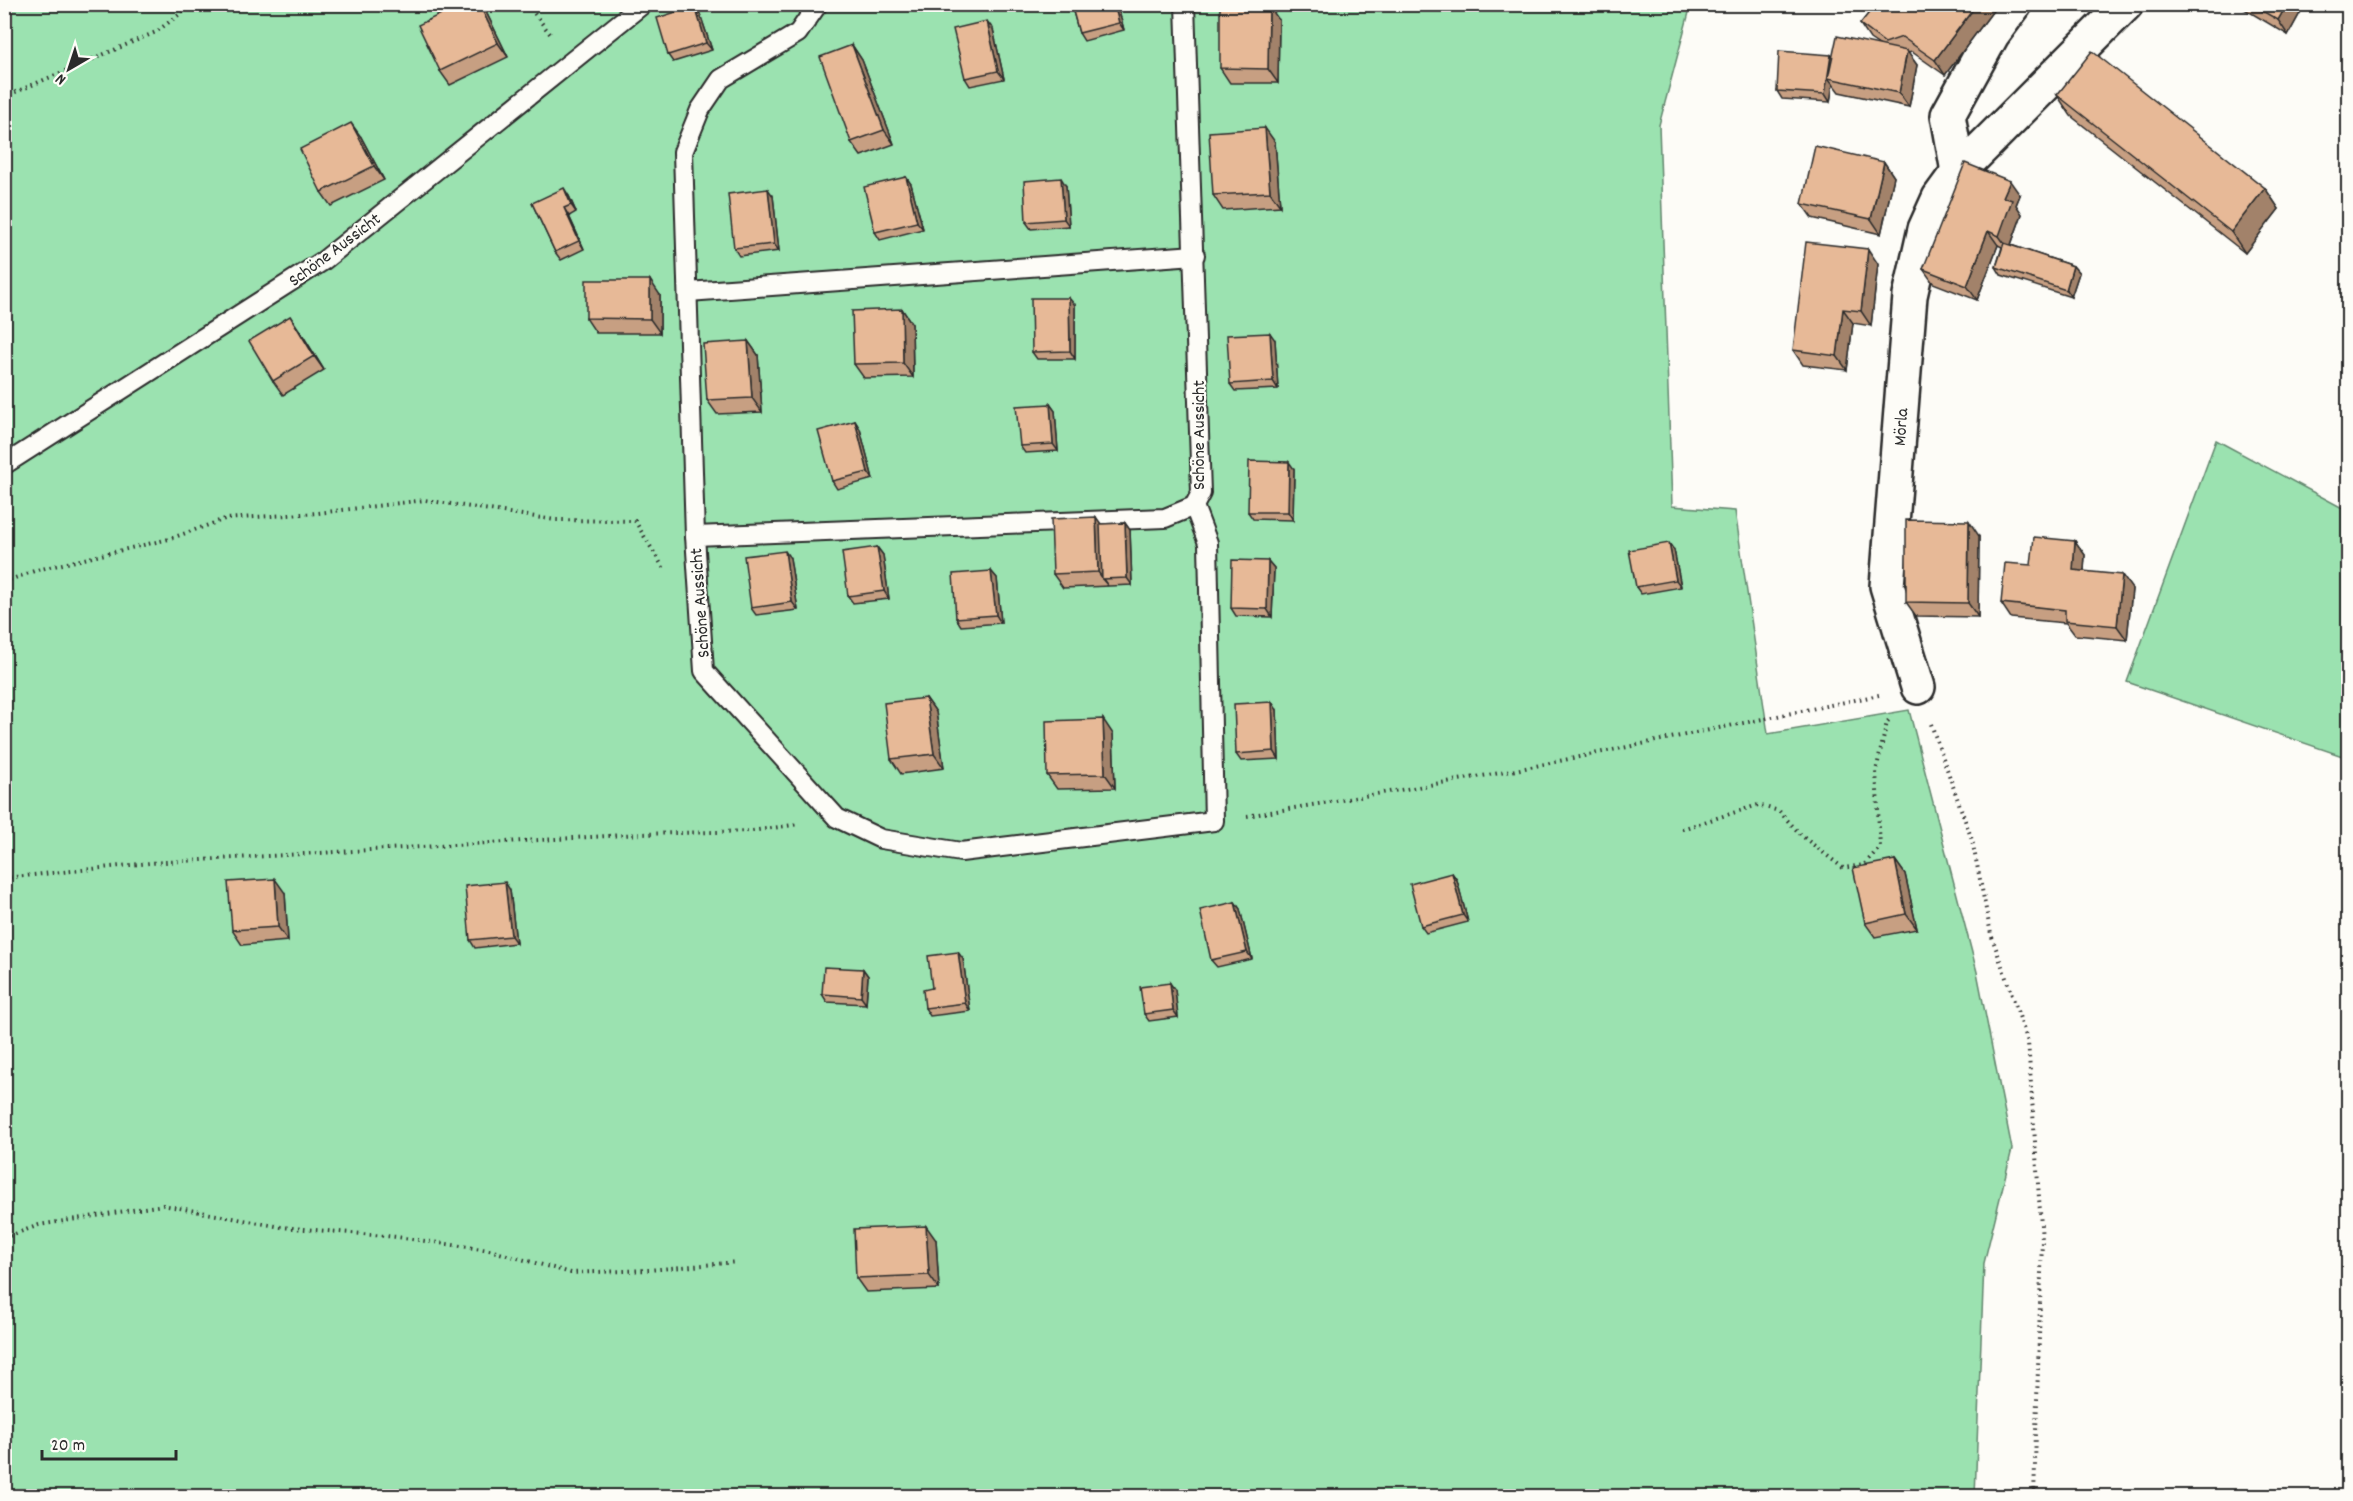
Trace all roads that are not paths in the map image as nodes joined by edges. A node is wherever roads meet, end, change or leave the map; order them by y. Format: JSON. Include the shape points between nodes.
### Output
{"nodes":[{"id":1,"x":643,"y":4,"type":"edge"},
{"id":2,"x":818,"y":4,"type":"edge"},
{"id":3,"x":1185,"y":4,"type":"edge"},
{"id":4,"x":2015,"y":4,"type":"edge"},
{"id":5,"x":2126,"y":4,"type":"edge"},
{"id":6,"x":1958,"y":172,"type":"junction"},
{"id":7,"x":1195,"y":255,"type":"junction"},
{"id":8,"x":688,"y":292,"type":"junction"},
{"id":9,"x":4,"y":465,"type":"edge"},
{"id":10,"x":1194,"y":506,"type":"junction"},
{"id":11,"x":695,"y":536,"type":"junction"},
{"id":12,"x":1918,"y":687,"type":"road end"}],
"edges":[{"from":1,"to":9,"type":"lane","name":"Schöne Aussicht","via":[[323,261]]},
{"from":2,"to":8,"type":"lane","name":"Schöne Aussicht","via":[[798,33],[721,79],[700,110],[683,152]]},
{"from":3,"to":7,"type":"lane","name":"Schöne Aussicht"},
{"from":4,"to":6,"type":"street","via":[[1992,35],[1948,115]]},
{"from":5,"to":6,"type":"street","name":"Mörla"},
{"from":6,"to":12,"type":"street","name":"Mörla","via":[[1925,229],[1910,296],[1887,586]]},
{"from":7,"to":8,"type":"lane"},
{"from":7,"to":10,"type":"lane","name":"Schöne Aussicht","via":[[1201,493]]},
{"from":8,"to":11,"type":"lane","name":"Schöne Aussicht"},
{"from":10,"to":11,"type":"lane","name":"Schöne Aussicht","via":[[1165,518]]},
{"from":10,"to":11,"type":"lane","name":"Schöne Aussicht","via":[[1208,543],[1214,821],[960,852],[881,839],[837,818],[704,671]]}]}
